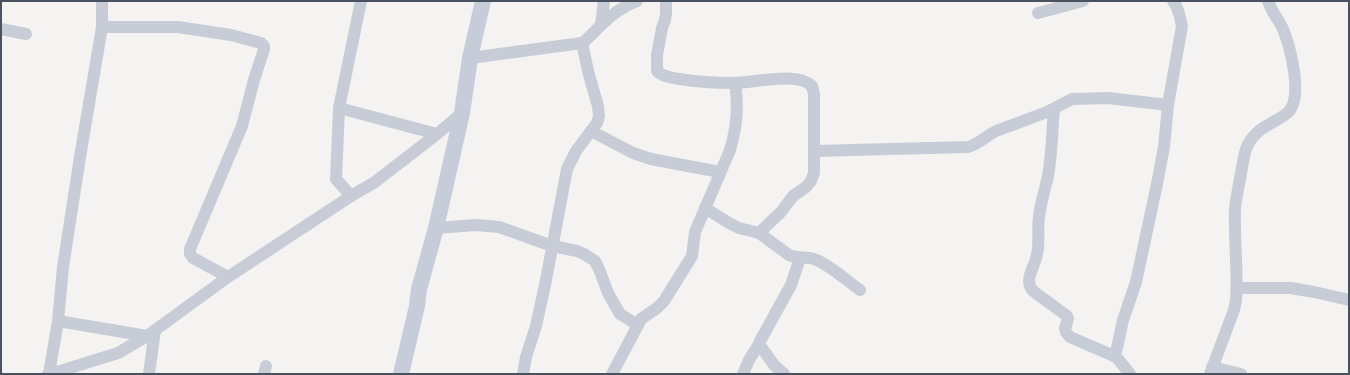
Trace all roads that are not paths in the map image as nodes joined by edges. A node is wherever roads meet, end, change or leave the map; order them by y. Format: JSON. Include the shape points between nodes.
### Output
{"nodes":[{"id":1,"x":102,"y":1,"type":"edge"},
{"id":2,"x":361,"y":1,"type":"edge"},
{"id":3,"x":484,"y":1,"type":"edge"},
{"id":4,"x":604,"y":1,"type":"edge"},
{"id":5,"x":637,"y":1,"type":"edge"},
{"id":6,"x":666,"y":1,"type":"edge"},
{"id":7,"x":1083,"y":1,"type":"edge"},
{"id":8,"x":1173,"y":1,"type":"edge"},
{"id":9,"x":1268,"y":1,"type":"edge"},
{"id":10,"x":1038,"y":13,"type":"dead end"},
{"id":11,"x":601,"y":25,"type":"junction"},
{"id":12,"x":102,"y":27,"type":"junction"},
{"id":13,"x":1,"y":29,"type":"edge"},
{"id":14,"x":26,"y":34,"type":"dead end"},
{"id":15,"x":582,"y":43,"type":"junction"},
{"id":16,"x":470,"y":58,"type":"junction"},
{"id":17,"x":735,"y":83,"type":"junction"},
{"id":18,"x":1168,"y":105,"type":"junction"},
{"id":19,"x":339,"y":108,"type":"junction"},
{"id":20,"x":1054,"y":109,"type":"junction"},
{"id":21,"x":462,"y":114,"type":"junction"},
{"id":22,"x":591,"y":131,"type":"junction"},
{"id":23,"x":437,"y":134,"type":"junction"},
{"id":24,"x":814,"y":151,"type":"junction"},
{"id":25,"x":720,"y":172,"type":"junction"},
{"id":26,"x":351,"y":196,"type":"junction"},
{"id":27,"x":705,"y":208,"type":"junction"},
{"id":28,"x":436,"y":228,"type":"junction"},
{"id":29,"x":759,"y":232,"type":"junction"},
{"id":30,"x":552,"y":246,"type":"junction"},
{"id":31,"x":800,"y":258,"type":"junction"},
{"id":32,"x":228,"y":277,"type":"junction"},
{"id":33,"x":1237,"y":288,"type":"junction"},
{"id":34,"x":860,"y":290,"type":"dead end"},
{"id":35,"x":1349,"y":300,"type":"edge"},
{"id":36,"x":58,"y":321,"type":"junction"},
{"id":37,"x":638,"y":325,"type":"junction"},
{"id":38,"x":151,"y":333,"type":"junction"},
{"id":39,"x":759,"y":344,"type":"junction"},
{"id":40,"x":1114,"y":356,"type":"junction"},
{"id":41,"x":1211,"y":371,"type":"edge"},
{"id":42,"x":53,"y":373,"type":"edge"},
{"id":43,"x":150,"y":374,"type":"edge"},
{"id":44,"x":401,"y":374,"type":"edge"},
{"id":45,"x":523,"y":374,"type":"edge"},
{"id":46,"x":612,"y":374,"type":"edge"},
{"id":47,"x":743,"y":374,"type":"edge"},
{"id":48,"x":784,"y":374,"type":"edge"},
{"id":49,"x":1130,"y":374,"type":"edge"},
{"id":50,"x":1242,"y":374,"type":"edge"}],
"edges":[{"from":1,"to":12,"type":"street"},
{"from":2,"to":19,"type":"street"},
{"from":3,"to":16,"type":"street"},
{"from":4,"to":11,"type":"street"},
{"from":5,"to":11,"type":"street","via":[[619,10]]},
{"from":6,"to":17,"type":"street","via":[[666,14],[657,55],[657,71],[673,78],[691,81]]},
{"from":7,"to":10,"type":"street"},
{"from":8,"to":18,"type":"street","via":[[1182,26]]},
{"from":9,"to":33,"type":"street","via":[[1271,11],[1282,26],[1296,83],[1288,113],[1258,132],[1246,150],[1235,208]]},
{"from":11,"to":15,"type":"street"},
{"from":12,"to":32,"type":"street","via":[[178,27],[231,35],[264,46],[242,126],[190,249],[193,258]]},
{"from":12,"to":36,"type":"street","via":[[63,267]]},
{"from":13,"to":14,"type":"street"},
{"from":15,"to":16,"type":"street"},
{"from":15,"to":22,"type":"street","via":[[598,106],[599,116]]},
{"from":16,"to":21,"type":"street"},
{"from":17,"to":24,"type":"street","via":[[785,79],[809,83],[814,94]]},
{"from":17,"to":25,"type":"street","via":[[738,106],[736,125],[730,150]]},
{"from":18,"to":20,"type":"street","via":[[1108,98],[1079,98],[1067,101]]},
{"from":18,"to":40,"type":"street","via":[[1164,147],[1146,240]]},
{"from":19,"to":23,"type":"street"},
{"from":19,"to":26,"type":"street","via":[[336,179]]},
{"from":20,"to":24,"type":"street","via":[[996,131],[975,145]]},
{"from":20,"to":40,"type":"street","via":[[1048,175],[1039,217],[1037,258],[1029,278],[1029,286],[1067,316],[1065,328],[1070,337]]},
{"from":21,"to":23,"type":"street"},
{"from":21,"to":28,"type":"street"},
{"from":22,"to":25,"type":"street","via":[[633,154]]},
{"from":22,"to":30,"type":"street","via":[[576,151],[567,169]]},
{"from":23,"to":26,"type":"street","via":[[375,182]]},
{"from":24,"to":29,"type":"street","via":[[814,173],[811,180]]},
{"from":25,"to":27,"type":"street"},
{"from":26,"to":32,"type":"street"},
{"from":27,"to":29,"type":"street","via":[[739,228]]},
{"from":27,"to":37,"type":"street","via":[[695,232],[692,256],[664,301],[641,319]]},
{"from":28,"to":30,"type":"street","via":[[493,226]]},
{"from":28,"to":44,"type":"street","via":[[419,289]]},
{"from":29,"to":31,"type":"street","via":[[789,256]]},
{"from":30,"to":37,"type":"street","via":[[577,251],[595,261],[620,314]]},
{"from":30,"to":45,"type":"street","via":[[544,292]]},
{"from":31,"to":34,"type":"street","via":[[813,258],[821,262]]},
{"from":31,"to":39,"type":"street","via":[[791,285]]},
{"from":32,"to":38,"type":"street"},
{"from":33,"to":35,"type":"street","via":[[1290,288]]},
{"from":33,"to":41,"type":"street","via":[[1234,310]]},
{"from":36,"to":38,"type":"street"},
{"from":36,"to":42,"type":"street"},
{"from":37,"to":46,"type":"street"},
{"from":38,"to":42,"type":"street","via":[[118,353]]},
{"from":38,"to":43,"type":"street"},
{"from":39,"to":47,"type":"street"},
{"from":39,"to":48,"type":"street"},
{"from":40,"to":49,"type":"street"},
{"from":41,"to":50,"type":"street"}]}
